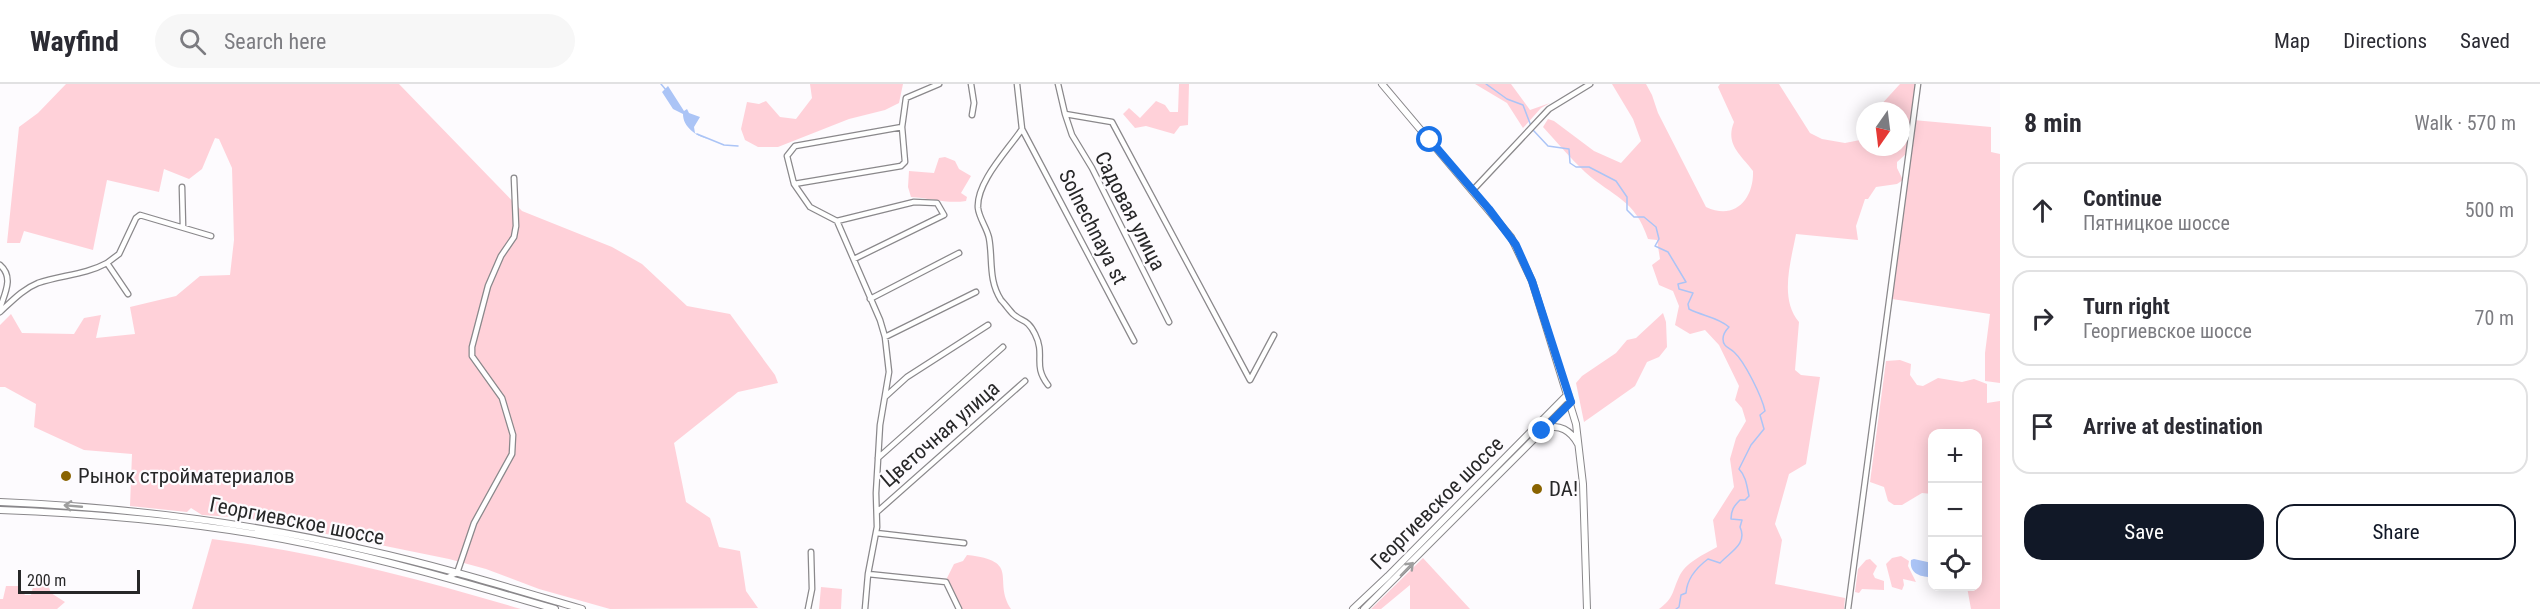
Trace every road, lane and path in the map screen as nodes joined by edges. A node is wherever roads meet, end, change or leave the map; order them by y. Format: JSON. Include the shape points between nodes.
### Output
{"nodes":[{"id":1,"x":939,"y":84,"type":"edge"},
{"id":2,"x":971,"y":84,"type":"edge"},
{"id":3,"x":1017,"y":84,"type":"edge"},
{"id":4,"x":1058,"y":84,"type":"edge"},
{"id":5,"x":1383,"y":84,"type":"edge"},
{"id":6,"x":1590,"y":84,"type":"edge"},
{"id":7,"x":1918,"y":84,"type":"edge"},
{"id":8,"x":1065,"y":114,"type":"junction"},
{"id":9,"x":972,"y":115,"type":"dead end"},
{"id":10,"x":902,"y":127,"type":"junction"},
{"id":11,"x":1022,"y":129,"type":"junction"},
{"id":12,"x":514,"y":178,"type":"dead end"},
{"id":13,"x":794,"y":184,"type":"junction"},
{"id":14,"x":182,"y":187,"type":"dead end"},
{"id":15,"x":1473,"y":190,"type":"junction"},
{"id":16,"x":837,"y":221,"type":"junction"},
{"id":17,"x":183,"y":227,"type":"junction"},
{"id":18,"x":211,"y":236,"type":"dead end"},
{"id":19,"x":959,"y":253,"type":"dead end"},
{"id":20,"x":854,"y":259,"type":"junction"},
{"id":21,"x":107,"y":263,"type":"junction"},
{"id":22,"x":0,"y":265,"type":"edge"},
{"id":23,"x":976,"y":292,"type":"dead end"},
{"id":24,"x":128,"y":294,"type":"dead end"},
{"id":25,"x":870,"y":299,"type":"junction"},
{"id":26,"x":0,"y":310,"type":"edge"},
{"id":27,"x":1169,"y":322,"type":"dead end"},
{"id":28,"x":988,"y":325,"type":"dead end"},
{"id":29,"x":1274,"y":334,"type":"dead end"},
{"id":30,"x":885,"y":337,"type":"junction"},
{"id":31,"x":1134,"y":340,"type":"dead end"},
{"id":32,"x":1003,"y":347,"type":"dead end"},
{"id":33,"x":1025,"y":381,"type":"dead end"},
{"id":34,"x":1048,"y":385,"type":"dead end"},
{"id":35,"x":1568,"y":394,"type":"junction"},
{"id":36,"x":885,"y":398,"type":"junction"},
{"id":37,"x":1571,"y":402,"type":"junction"},
{"id":38,"x":1542,"y":431,"type":"junction"},
{"id":39,"x":1580,"y":449,"type":"junction"},
{"id":40,"x":878,"y":458,"type":"junction"},
{"id":41,"x":0,"y":502,"type":"edge"},
{"id":42,"x":0,"y":510,"type":"edge"},
{"id":43,"x":877,"y":512,"type":"junction"},
{"id":44,"x":876,"y":533,"type":"junction"},
{"id":45,"x":964,"y":543,"type":"dead end"},
{"id":46,"x":811,"y":552,"type":"dead end"},
{"id":47,"x":457,"y":573,"type":"junction"},
{"id":48,"x":868,"y":574,"type":"junction"},
{"id":49,"x":444,"y":577,"type":"junction"},
{"id":50,"x":555,"y":609,"type":"edge"},
{"id":51,"x":582,"y":609,"type":"edge"},
{"id":52,"x":808,"y":609,"type":"edge"},
{"id":53,"x":865,"y":609,"type":"edge"},
{"id":54,"x":959,"y":609,"type":"edge"},
{"id":55,"x":1353,"y":609,"type":"edge"},
{"id":56,"x":1364,"y":609,"type":"edge"},
{"id":57,"x":1587,"y":609,"type":"edge"},
{"id":58,"x":1848,"y":609,"type":"edge"}],
"edges":[{"from":1,"to":10,"type":"street","via":[[906,98]]},
{"from":2,"to":9,"type":"street"},
{"from":3,"to":11,"type":"street"},
{"from":4,"to":8,"type":"street","name":"Садовая улица"},
{"from":5,"to":15,"type":"main road"},
{"from":6,"to":15,"type":"street","via":[[1549,109]]},
{"from":7,"to":58,"type":"street"},
{"from":8,"to":27,"type":"street","name":"Садовая улица","via":[[1072,135]]},
{"from":8,"to":29,"type":"street","via":[[1112,122],[1250,380]]},
{"from":10,"to":13,"type":"street","via":[[901,166]]},
{"from":10,"to":13,"type":"street","via":[[795,146],[787,156]]},
{"from":11,"to":31,"type":"street","name":"Solnechnaya st"},
{"from":11,"to":34,"type":"street","via":[[989,174],[978,207],[989,237],[990,273],[1000,297],[1035,333],[1041,349],[1040,375]]},
{"from":12,"to":47,"type":"street","via":[[514,237],[488,286],[472,347],[472,356],[502,398],[513,435],[512,454],[474,523]]},
{"from":13,"to":16,"type":"street","via":[[810,207]]},
{"from":14,"to":17,"type":"street"},
{"from":15,"to":35,"type":"main road","via":[[1522,256]]},
{"from":16,"to":20,"type":"street"},
{"from":16,"to":20,"type":"street","via":[[914,202],[937,203],[944,215]]},
{"from":17,"to":18,"type":"street"},
{"from":17,"to":21,"type":"street","via":[[140,215],[119,254]]},
{"from":19,"to":25,"type":"street"},
{"from":20,"to":25,"type":"street"},
{"from":21,"to":24,"type":"street"},
{"from":21,"to":26,"type":"street","via":[[93,271],[40,283]]},
{"from":22,"to":26,"type":"street","via":[[9,278]]},
{"from":23,"to":30,"type":"street"},
{"from":25,"to":30,"type":"street"},
{"from":28,"to":36,"type":"street","via":[[907,377]]},
{"from":30,"to":36,"type":"street","via":[[889,372]]},
{"from":32,"to":40,"type":"street"},
{"from":33,"to":43,"type":"street","name":"Цветочная улица"},
{"from":35,"to":37,"type":"main road"},
{"from":35,"to":55,"type":"main road","name":"Георгиевское шоссе"},
{"from":36,"to":40,"type":"street"},
{"from":37,"to":38,"type":"main road","name":"Георгиевское шоссе"},
{"from":37,"to":39,"type":"main road"},
{"from":38,"to":39,"type":"main road","via":[[1550,427],[1565,429]]},
{"from":56,"to":38,"type":"main road","name":"Георгиевское шоссе","one_way":true},
{"from":39,"to":57,"type":"main road"},
{"from":40,"to":43,"type":"street"},
{"from":47,"to":41,"type":"main road","name":"Георгиевское шоссе","one_way":true,"via":[[357,548],[232,524],[147,512]]},
{"from":42,"to":49,"type":"main road","name":"Георгиевское шоссе","via":[[124,517],[240,532]]},
{"from":43,"to":44,"type":"street"},
{"from":44,"to":45,"type":"street"},
{"from":44,"to":48,"type":"street"},
{"from":46,"to":52,"type":"street"},
{"from":47,"to":49,"type":"street"},
{"from":47,"to":51,"type":"main road","name":"Георгиевское шоссе"},
{"from":48,"to":53,"type":"street"},
{"from":48,"to":54,"type":"street","via":[[946,582]]},
{"from":49,"to":50,"type":"main road","name":"Георгиевское шоссе"}]}
